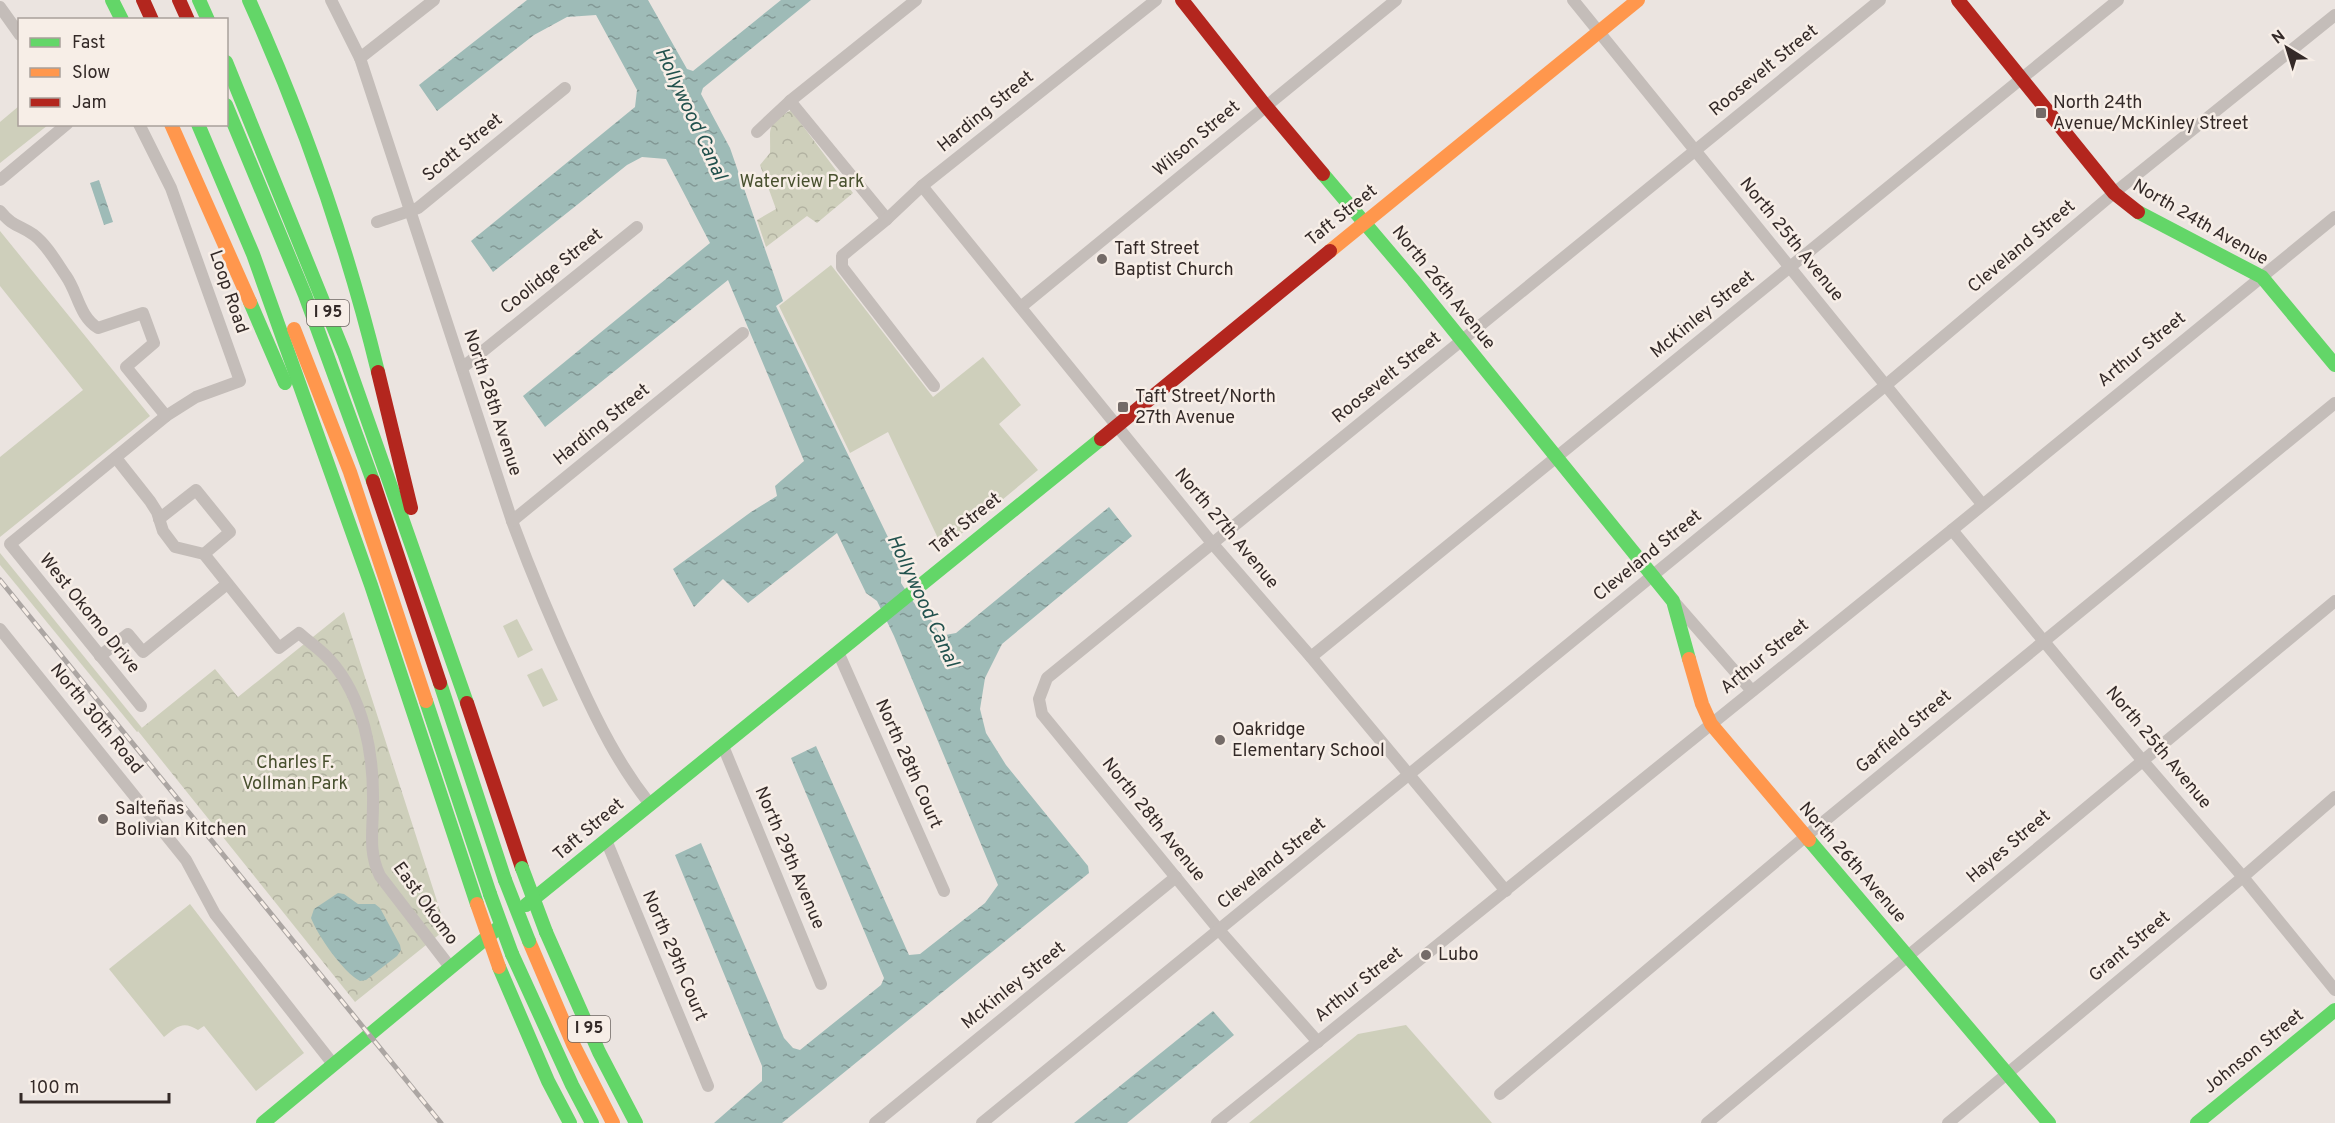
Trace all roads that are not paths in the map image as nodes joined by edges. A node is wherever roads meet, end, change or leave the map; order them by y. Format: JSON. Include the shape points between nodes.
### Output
{"nodes":[{"id":1,"x":112,"y":0,"type":"edge"},
{"id":2,"x":143,"y":0,"type":"edge"},
{"id":3,"x":179,"y":0,"type":"edge"},
{"id":4,"x":199,"y":0,"type":"edge"},
{"id":5,"x":249,"y":0,"type":"edge"},
{"id":6,"x":331,"y":0,"type":"edge"},
{"id":7,"x":434,"y":0,"type":"edge"},
{"id":8,"x":916,"y":0,"type":"edge"},
{"id":9,"x":1156,"y":0,"type":"edge"},
{"id":10,"x":1182,"y":0,"type":"edge"},
{"id":11,"x":1396,"y":0,"type":"edge"},
{"id":12,"x":1573,"y":0,"type":"edge"},
{"id":13,"x":1638,"y":0,"type":"edge"},
{"id":14,"x":1880,"y":0,"type":"edge"},
{"id":15,"x":1958,"y":0,"type":"edge"},
{"id":16,"x":2118,"y":0,"type":"edge"},
{"id":17,"x":0,"y":7,"type":"edge"},
{"id":18,"x":2335,"y":15,"type":"edge"},
{"id":19,"x":121,"y":18,"type":"edge"},
{"id":20,"x":151,"y":18,"type":"edge"},
{"id":21,"x":187,"y":18,"type":"edge"},
{"id":22,"x":207,"y":18,"type":"edge"},
{"id":23,"x":0,"y":20,"type":"edge"},
{"id":24,"x":1599,"y":32,"type":"junction"},
{"id":25,"x":18,"y":33,"type":"edge"},
{"id":26,"x":18,"y":34,"type":"edge"},
{"id":27,"x":360,"y":58,"type":"junction"},
{"id":28,"x":228,"y":67,"type":"edge"},
{"id":29,"x":2021,"y":78,"type":"junction"},
{"id":30,"x":565,"y":88,"type":"dead end"},
{"id":31,"x":790,"y":101,"type":"junction"},
{"id":32,"x":1265,"y":105,"type":"junction"},
{"id":33,"x":228,"y":110,"type":"edge"},
{"id":34,"x":65,"y":126,"type":"edge"},
{"id":35,"x":140,"y":126,"type":"edge"},
{"id":36,"x":172,"y":126,"type":"edge"},
{"id":37,"x":199,"y":126,"type":"edge"},
{"id":38,"x":757,"y":132,"type":"dead end"},
{"id":39,"x":1695,"y":149,"type":"junction"},
{"id":40,"x":227,"y":157,"type":"dead end"},
{"id":41,"x":0,"y":180,"type":"edge"},
{"id":42,"x":922,"y":186,"type":"junction"},
{"id":43,"x":2114,"y":193,"type":"junction"},
{"id":44,"x":409,"y":211,"type":"junction"},
{"id":45,"x":0,"y":212,"type":"edge"},
{"id":46,"x":2335,"y":217,"type":"edge"},
{"id":47,"x":887,"y":219,"type":"junction"},
{"id":48,"x":1364,"y":221,"type":"junction"},
{"id":49,"x":377,"y":222,"type":"dead end"},
{"id":50,"x":637,"y":227,"type":"dead end"},
{"id":51,"x":1790,"y":268,"type":"junction"},
{"id":52,"x":2262,"y":277,"type":"junction"},
{"id":53,"x":1022,"y":306,"type":"junction"},
{"id":54,"x":743,"y":333,"type":"dead end"},
{"id":55,"x":1462,"y":340,"type":"junction"},
{"id":56,"x":2335,"y":364,"type":"edge"},
{"id":57,"x":462,"y":368,"type":"junction"},
{"id":58,"x":1886,"y":385,"type":"junction"},
{"id":59,"x":934,"y":386,"type":"dead end"},
{"id":60,"x":2335,"y":403,"type":"edge"},
{"id":61,"x":166,"y":416,"type":"junction"},
{"id":62,"x":1117,"y":426,"type":"junction"},
{"id":63,"x":1558,"y":457,"type":"junction"},
{"id":64,"x":116,"y":458,"type":"junction"},
{"id":65,"x":1982,"y":504,"type":"junction"},
{"id":66,"x":159,"y":519,"type":"junction"},
{"id":67,"x":512,"y":521,"type":"junction"},
{"id":68,"x":1952,"y":530,"type":"junction"},
{"id":69,"x":1212,"y":543,"type":"junction"},
{"id":70,"x":204,"y":554,"type":"junction"},
{"id":71,"x":420,"y":568,"type":"junction"},
{"id":72,"x":1652,"y":577,"type":"junction"},
{"id":73,"x":227,"y":584,"type":"junction"},
{"id":74,"x":371,"y":585,"type":"junction"},
{"id":75,"x":1673,"y":601,"type":"junction"},
{"id":76,"x":2335,"y":601,"type":"edge"},
{"id":77,"x":0,"y":629,"type":"edge"},
{"id":78,"x":2044,"y":640,"type":"junction"},
{"id":79,"x":838,"y":652,"type":"junction"},
{"id":80,"x":100,"y":656,"type":"junction"},
{"id":81,"x":1311,"y":657,"type":"junction"},
{"id":82,"x":1752,"y":691,"type":"junction"},
{"id":83,"x":1039,"y":699,"type":"joint"},
{"id":84,"x":141,"y":706,"type":"dead end"},
{"id":85,"x":1711,"y":723,"type":"junction"},
{"id":86,"x":723,"y":746,"type":"junction"},
{"id":87,"x":2142,"y":760,"type":"junction"},
{"id":88,"x":1409,"y":775,"type":"junction"},
{"id":89,"x":2335,"y":797,"type":"edge"},
{"id":90,"x":649,"y":803,"type":"junction"},
{"id":91,"x":1805,"y":837,"type":"junction"},
{"id":92,"x":606,"y":840,"type":"junction"},
{"id":93,"x":1176,"y":877,"type":"junction"},
{"id":94,"x":2243,"y":877,"type":"junction"},
{"id":95,"x":944,"y":891,"type":"dead end"},
{"id":96,"x":1506,"y":891,"type":"junction"},
{"id":97,"x":1219,"y":930,"type":"junction"},
{"id":98,"x":1908,"y":955,"type":"junction"},
{"id":99,"x":450,"y":967,"type":"junction"},
{"id":100,"x":821,"y":984,"type":"dead end"},
{"id":101,"x":2335,"y":990,"type":"edge"},
{"id":102,"x":2335,"y":1010,"type":"edge"},
{"id":103,"x":1318,"y":1042,"type":"junction"},
{"id":104,"x":333,"y":1065,"type":"junction"},
{"id":105,"x":2008,"y":1072,"type":"junction"},
{"id":106,"x":708,"y":1086,"type":"dead end"},
{"id":107,"x":1500,"y":1094,"type":"dead end"},
{"id":108,"x":263,"y":1123,"type":"edge"},
{"id":109,"x":570,"y":1123,"type":"edge"},
{"id":110,"x":592,"y":1123,"type":"edge"},
{"id":111,"x":613,"y":1123,"type":"edge"},
{"id":112,"x":636,"y":1123,"type":"edge"},
{"id":113,"x":875,"y":1123,"type":"edge"},
{"id":114,"x":982,"y":1123,"type":"edge"},
{"id":115,"x":1217,"y":1123,"type":"edge"},
{"id":116,"x":1707,"y":1123,"type":"edge"},
{"id":117,"x":1947,"y":1123,"type":"edge"},
{"id":118,"x":2049,"y":1123,"type":"edge"},
{"id":119,"x":2197,"y":1123,"type":"edge"}],
"edges":[{"from":1,"to":19,"type":"main road"},
{"from":2,"to":20,"type":"main road"},
{"from":3,"to":21,"type":"main road"},
{"from":4,"to":22,"type":"main road"},
{"from":5,"to":71,"type":"main road","via":[[324,183],[359,294],[414,517]]},
{"from":6,"to":27,"type":"street","name":"North 28th Avenue"},
{"from":7,"to":27,"type":"street"},
{"from":8,"to":31,"type":"street"},
{"from":9,"to":42,"type":"street","name":"Harding Street"},
{"from":10,"to":32,"type":"main road","name":"North 26th Avenue"},
{"from":11,"to":32,"type":"street","name":"Wilson Street"},
{"from":12,"to":24,"type":"street","name":"North 25th Avenue"},
{"from":13,"to":24,"type":"main road","name":"Taft Street"},
{"from":14,"to":39,"type":"street","name":"Roosevelt Street"},
{"from":15,"to":29,"type":"main road","name":"North 24th Avenue"},
{"from":16,"to":29,"type":"street","name":"McKinley Street"},
{"from":17,"to":25,"type":"street"},
{"from":18,"to":43,"type":"street","name":"Cleveland Street"},
{"from":23,"to":26,"type":"street"},
{"from":24,"to":39,"type":"street","name":"North 25th Avenue"},
{"from":24,"to":48,"type":"main road","name":"Taft Street"},
{"from":27,"to":44,"type":"street","name":"North 28th Avenue"},
{"from":28,"to":71,"type":"main road","number":"I 95","via":[[344,353]]},
{"from":29,"to":43,"type":"main road","name":"North 24th Avenue"},
{"from":29,"to":51,"type":"street","name":"McKinley Street"},
{"from":30,"to":44,"type":"street","name":"Scott Street","via":[[418,208]]},
{"from":31,"to":38,"type":"street"},
{"from":31,"to":47,"type":"street"},
{"from":32,"to":48,"type":"main road","name":"North 26th Avenue"},
{"from":32,"to":53,"type":"street","name":"Wilson Street"},
{"from":33,"to":111,"type":"main road","bridge":true,"via":[[341,392],[505,880],[573,1044]]},
{"from":34,"to":41,"type":"street"},
{"from":35,"to":61,"type":"street","name":"Loop Road","via":[[182,216],[240,381],[196,397]]},
{"from":36,"to":74,"type":"main road"},
{"from":37,"to":74,"type":"main road","number":"I 95","via":[[253,254]]},
{"from":39,"to":51,"type":"street","name":"North 25th Avenue"},
{"from":39,"to":55,"type":"street","name":"Roosevelt Street"},
{"from":40,"to":110,"type":"main road","bridge":true,"via":[[350,472],[512,954]]},
{"from":42,"to":47,"type":"street","name":"Harding Street"},
{"from":42,"to":53,"type":"street","name":"North 27th Avenue"},
{"from":43,"to":52,"type":"main road","name":"North 24th Avenue","via":[[2133,209]]},
{"from":43,"to":58,"type":"street","name":"Cleveland Street"},
{"from":44,"to":49,"type":"street","name":"Scott Street"},
{"from":44,"to":57,"type":"street","name":"North 28th Avenue"},
{"from":45,"to":61,"type":"street","via":[[9,223],[39,239],[68,279],[92,324],[98,328],[143,313],[154,343],[126,367]]},
{"from":46,"to":52,"type":"street","name":"Arthur Street"},
{"from":47,"to":59,"type":"street","name":"Harding Street","via":[[842,256],[842,267]]},
{"from":48,"to":55,"type":"main road","name":"North 26th Avenue"},
{"from":48,"to":62,"type":"main road","name":"Taft Street"},
{"from":50,"to":57,"type":"street","name":"Coolidge Street"},
{"from":51,"to":58,"type":"street","name":"North 25th Avenue"},
{"from":51,"to":63,"type":"street","name":"McKinley Street"},
{"from":52,"to":56,"type":"main road","name":"North 24th Avenue"},
{"from":52,"to":65,"type":"street","name":"Arthur Street"},
{"from":53,"to":62,"type":"street","name":"North 27th Avenue"},
{"from":54,"to":67,"type":"street","name":"Harding Street"},
{"from":55,"to":63,"type":"main road","name":"North 26th Avenue"},
{"from":55,"to":69,"type":"street","name":"Roosevelt Street"},
{"from":57,"to":67,"type":"street","name":"North 28th Avenue"},
{"from":58,"to":65,"type":"street","name":"North 25th Avenue"},
{"from":58,"to":72,"type":"street","name":"Cleveland Street"},
{"from":60,"to":78,"type":"street","name":"Garfield Street"},
{"from":61,"to":64,"type":"street"},
{"from":62,"to":69,"type":"street","name":"North 27th Avenue"},
{"from":62,"to":79,"type":"main road","name":"Taft Street"},
{"from":63,"to":72,"type":"main road","name":"North 26th Avenue"},
{"from":63,"to":81,"type":"street","name":"McKinley Street"},
{"from":64,"to":66,"type":"street","via":[[150,501]]},
{"from":64,"to":80,"type":"street","name":"West Okomo Drive","via":[[9,544]]},
{"from":65,"to":68,"type":"street","name":"Arthur Street"},
{"from":66,"to":70,"type":"street","via":[[175,547]]},
{"from":66,"to":70,"type":"street","via":[[196,490],[230,532]]},
{"from":67,"to":90,"type":"street","name":"North 28th Avenue","via":[[592,709],[621,765]]},
{"from":68,"to":78,"type":"street","name":"North 25th Avenue"},
{"from":68,"to":82,"type":"street","name":"Arthur Street"},
{"from":69,"to":81,"type":"street","name":"North 27th Avenue"},
{"from":69,"to":83,"type":"street","name":"Roosevelt Street","via":[[1047,678]]},
{"from":70,"to":73,"type":"street"},
{"from":71,"to":112,"type":"main road","number":"I 95","bridge":true,"via":[[546,932],[599,1052]]},
{"from":72,"to":75,"type":"main road","name":"North 26th Avenue"},
{"from":72,"to":88,"type":"street","name":"Cleveland Street"},
{"from":73,"to":80,"type":"street","via":[[143,652],[128,634]]},
{"from":73,"to":99,"type":"street","name":"East Okomo","via":[[279,648],[299,633],[347,684],[363,722],[371,757],[371,841],[375,866]]},
{"from":74,"to":109,"type":"main road","number":"I 95","bridge":true,"via":[[499,967]]},
{"from":75,"to":82,"type":"street","name":"North 26th Avenue"},
{"from":75,"to":85,"type":"main road","name":"North 26th Avenue"},
{"from":76,"to":87,"type":"street","name":"Hayes Street"},
{"from":77,"to":104,"type":"street","name":"North 30th Road","via":[[186,860],[215,915]]},
{"from":78,"to":87,"type":"street","name":"North 25th Avenue"},
{"from":78,"to":91,"type":"street","name":"Garfield Street"},
{"from":79,"to":86,"type":"main road","name":"Taft Street"},
{"from":79,"to":95,"type":"street","name":"North 28th Court"},
{"from":80,"to":84,"type":"street","name":"West Okomo Drive"},
{"from":81,"to":88,"type":"street","name":"North 27th Avenue"},
{"from":82,"to":85,"type":"street","name":"Arthur Street"},
{"from":83,"to":93,"type":"street","name":"North 28th Avenue","via":[[1042,714]]},
{"from":85,"to":91,"type":"main road","name":"North 26th Avenue"},
{"from":85,"to":96,"type":"street","name":"Arthur Street"},
{"from":86,"to":90,"type":"main road","name":"Taft Street"},
{"from":86,"to":100,"type":"street","name":"North 29th Avenue"},
{"from":87,"to":94,"type":"street","name":"North 25th Avenue"},
{"from":87,"to":98,"type":"street","name":"Hayes Street"},
{"from":88,"to":96,"type":"street","name":"North 27th Avenue"},
{"from":88,"to":97,"type":"street","name":"Cleveland Street"},
{"from":89,"to":94,"type":"street","name":"Grant Street"},
{"from":90,"to":92,"type":"main road","name":"Taft Street"},
{"from":91,"to":98,"type":"main road","name":"North 26th Avenue"},
{"from":91,"to":107,"type":"street","name":"Garfield Street"},
{"from":92,"to":99,"type":"main road","name":"Taft Street"},
{"from":92,"to":106,"type":"street","name":"North 29th Court"},
{"from":93,"to":97,"type":"street","name":"North 28th Avenue"},
{"from":93,"to":113,"type":"street","name":"McKinley Street"},
{"from":94,"to":101,"type":"street","name":"North 25th Avenue"},
{"from":94,"to":105,"type":"street","name":"Grant Street"},
{"from":96,"to":103,"type":"street","name":"Arthur Street"},
{"from":97,"to":103,"type":"street","name":"North 28th Avenue"},
{"from":97,"to":114,"type":"street","name":"Cleveland Street"},
{"from":98,"to":105,"type":"main road","name":"North 26th Avenue"},
{"from":98,"to":116,"type":"street","name":"Hayes Street"},
{"from":99,"to":104,"type":"main road","name":"Taft Street"},
{"from":102,"to":119,"type":"main road","name":"Johnson Street"},
{"from":103,"to":115,"type":"street","name":"Arthur Street"},
{"from":104,"to":108,"type":"main road","name":"Taft Street"},
{"from":105,"to":117,"type":"street","name":"Grant Street"},
{"from":105,"to":118,"type":"main road","name":"North 26th Avenue"}]}
